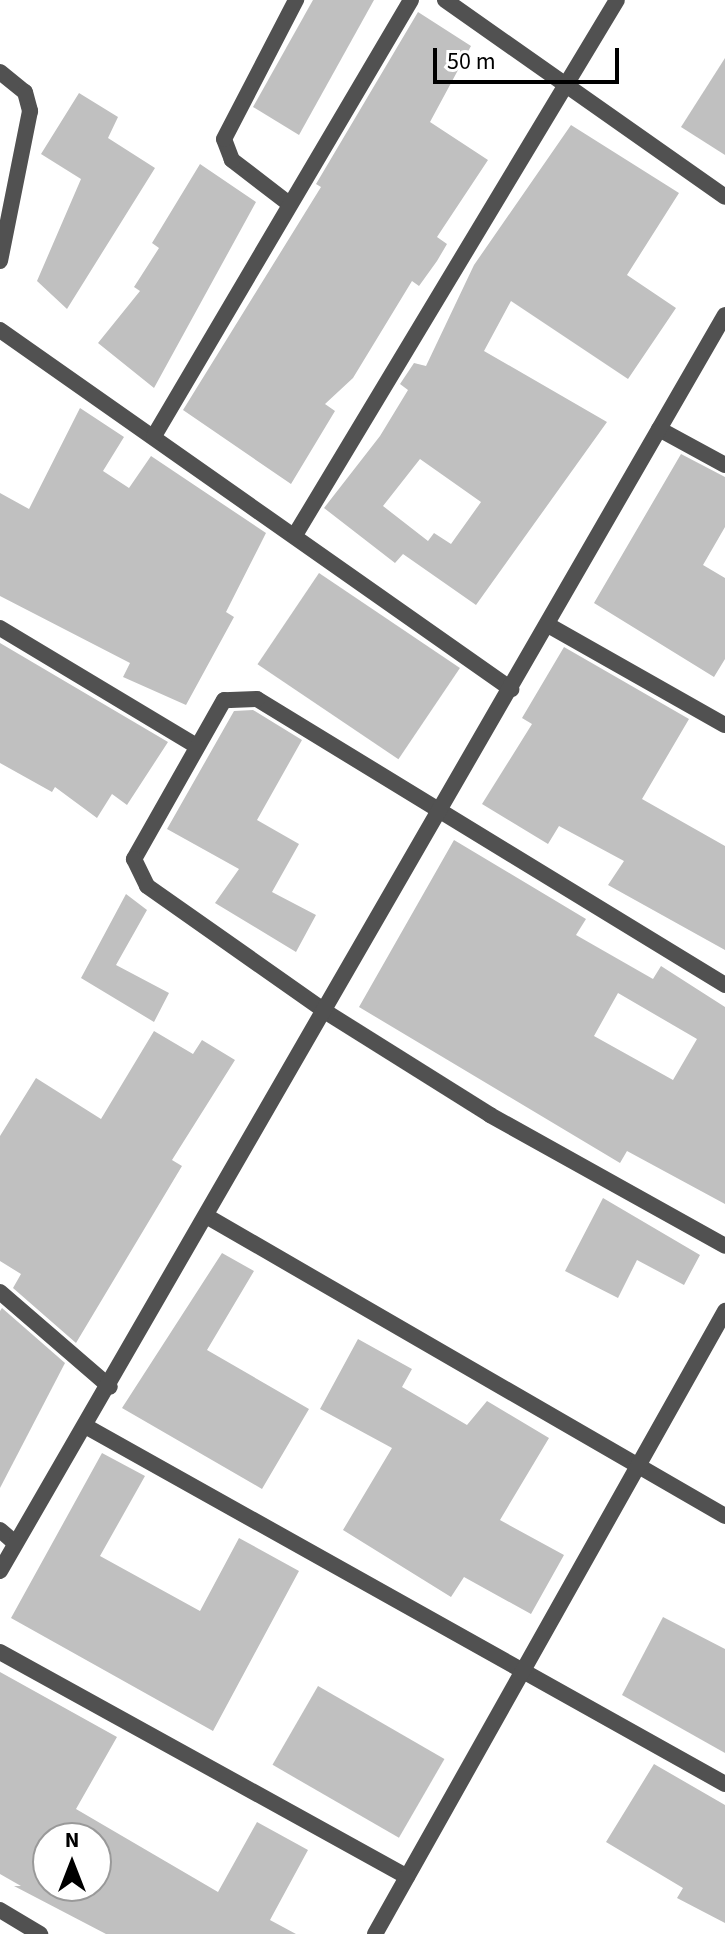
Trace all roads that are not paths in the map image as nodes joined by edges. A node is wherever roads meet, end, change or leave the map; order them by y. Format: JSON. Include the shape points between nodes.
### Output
{"nodes":[{"id":1,"x":296,"y":0,"type":"edge"},
{"id":2,"x":411,"y":0,"type":"edge"},
{"id":3,"x":445,"y":0,"type":"edge"},
{"id":4,"x":617,"y":0,"type":"edge"},
{"id":5,"x":0,"y":72,"type":"edge"},
{"id":6,"x":560,"y":85,"type":"junction"},
{"id":7,"x":725,"y":197,"type":"edge"},
{"id":8,"x":288,"y":203,"type":"junction"},
{"id":9,"x":2,"y":233,"type":"edge"},
{"id":10,"x":0,"y":261,"type":"edge"},
{"id":11,"x":725,"y":315,"type":"edge"},
{"id":12,"x":0,"y":330,"type":"edge"},
{"id":13,"x":659,"y":429,"type":"junction"},
{"id":14,"x":154,"y":436,"type":"junction"},
{"id":15,"x":725,"y":465,"type":"edge"},
{"id":16,"x":295,"y":535,"type":"junction"},
{"id":17,"x":548,"y":625,"type":"junction"},
{"id":18,"x":0,"y":628,"type":"edge"},
{"id":19,"x":511,"y":689,"type":"junction"},
{"id":20,"x":725,"y":725,"type":"edge"},
{"id":21,"x":196,"y":746,"type":"junction"},
{"id":22,"x":441,"y":810,"type":"junction"},
{"id":23,"x":725,"y":985,"type":"edge"},
{"id":24,"x":326,"y":1012,"type":"junction"},
{"id":25,"x":208,"y":1217,"type":"junction"},
{"id":26,"x":725,"y":1246,"type":"edge"},
{"id":27,"x":0,"y":1292,"type":"edge"},
{"id":28,"x":725,"y":1311,"type":"edge"},
{"id":29,"x":110,"y":1387,"type":"junction"},
{"id":30,"x":87,"y":1427,"type":"junction"},
{"id":31,"x":636,"y":1469,"type":"junction"},
{"id":32,"x":725,"y":1516,"type":"edge"},
{"id":33,"x":0,"y":1530,"type":"edge"},
{"id":34,"x":15,"y":1543,"type":"junction"},
{"id":35,"x":0,"y":1571,"type":"edge"},
{"id":36,"x":0,"y":1652,"type":"edge"},
{"id":37,"x":525,"y":1666,"type":"junction"},
{"id":38,"x":725,"y":1784,"type":"edge"},
{"id":39,"x":407,"y":1877,"type":"junction"},
{"id":40,"x":0,"y":1910,"type":"edge"},
{"id":41,"x":40,"y":1934,"type":"edge"},
{"id":42,"x":375,"y":1934,"type":"edge"}],
"edges":[{"from":1,"to":8,"type":"street","via":[[224,139],[232,160]]},
{"from":2,"to":8,"type":"street"},
{"from":3,"to":6,"type":"street"},
{"from":4,"to":6,"type":"street"},
{"from":5,"to":9,"type":"street","via":[[25,92],[30,111]]},
{"from":6,"to":7,"type":"street"},
{"from":6,"to":16,"type":"street"},
{"from":8,"to":14,"type":"street"},
{"from":9,"to":10,"type":"street"},
{"from":11,"to":13,"type":"street"},
{"from":12,"to":14,"type":"street"},
{"from":13,"to":15,"type":"street"},
{"from":13,"to":17,"type":"street"},
{"from":14,"to":16,"type":"street"},
{"from":16,"to":19,"type":"street"},
{"from":17,"to":19,"type":"street"},
{"from":17,"to":20,"type":"street"},
{"from":18,"to":21,"type":"street"},
{"from":19,"to":22,"type":"street"},
{"from":21,"to":22,"type":"street","via":[[224,700],[257,699]]},
{"from":21,"to":24,"type":"street","via":[[142,834],[134,859],[137,875]]},
{"from":22,"to":23,"type":"street"},
{"from":22,"to":24,"type":"street"},
{"from":24,"to":25,"type":"street"},
{"from":24,"to":26,"type":"street","via":[[490,1115]]},
{"from":25,"to":29,"type":"street"},
{"from":25,"to":31,"type":"street"},
{"from":27,"to":29,"type":"street"},
{"from":28,"to":31,"type":"street"},
{"from":29,"to":30,"type":"street"},
{"from":30,"to":34,"type":"street"},
{"from":30,"to":37,"type":"street"},
{"from":31,"to":32,"type":"street"},
{"from":31,"to":37,"type":"street"},
{"from":33,"to":34,"type":"street"},
{"from":34,"to":35,"type":"street"},
{"from":36,"to":39,"type":"street"},
{"from":37,"to":38,"type":"street"},
{"from":37,"to":39,"type":"street"},
{"from":39,"to":42,"type":"street"},
{"from":40,"to":41,"type":"street"}]}
